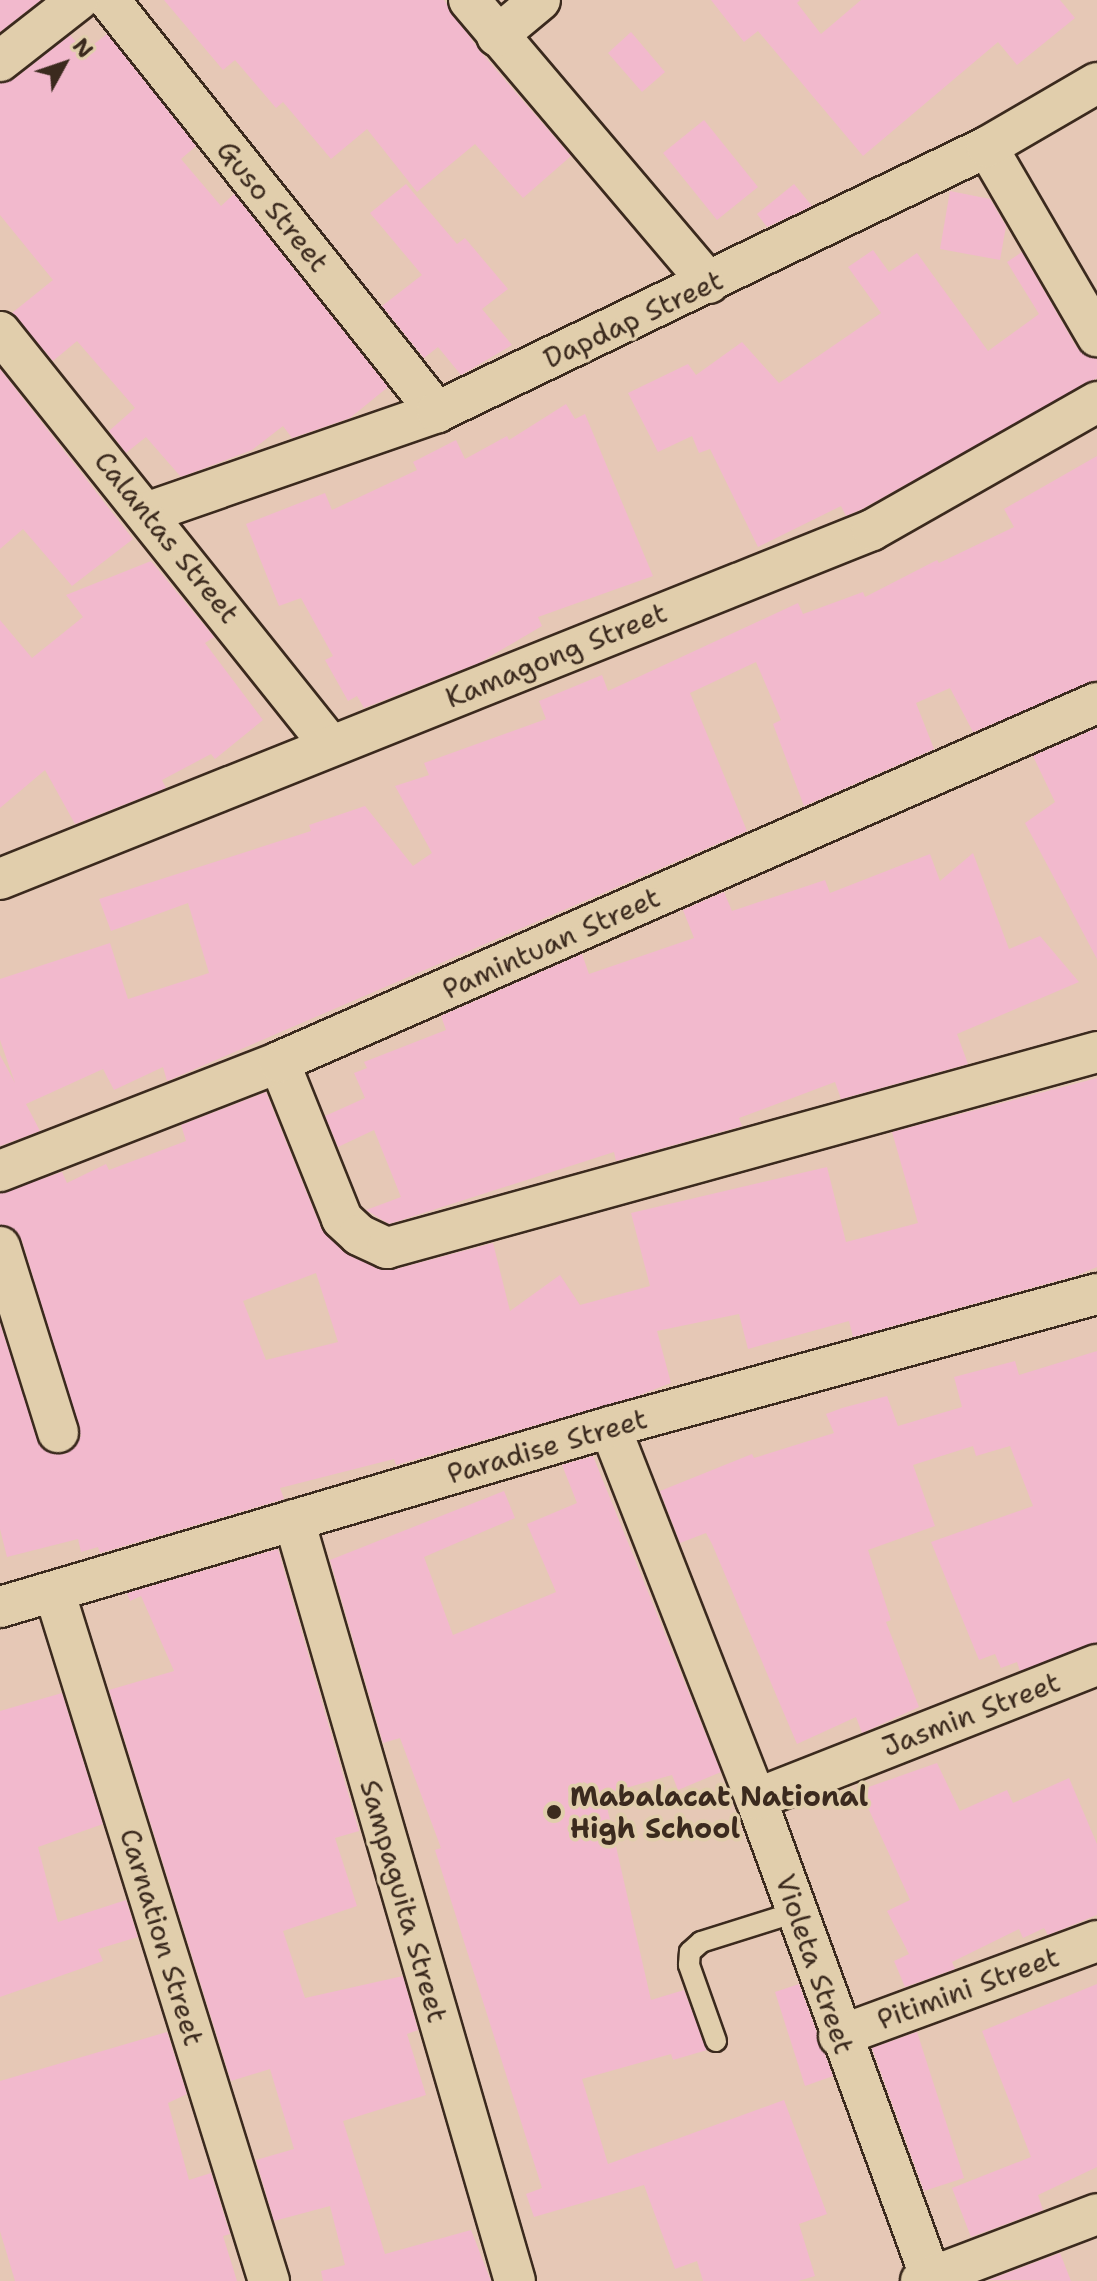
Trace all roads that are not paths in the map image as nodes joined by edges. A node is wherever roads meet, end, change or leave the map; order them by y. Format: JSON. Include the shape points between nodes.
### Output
{"nodes":[{"id":1,"x":78,"y":0,"type":"edge"},
{"id":2,"x":109,"y":0,"type":"edge"},
{"id":3,"x":469,"y":0,"type":"edge"},
{"id":4,"x":540,"y":0,"type":"edge"},
{"id":5,"x":497,"y":36,"type":"junction"},
{"id":6,"x":0,"y":61,"type":"edge"},
{"id":7,"x":1097,"y":83,"type":"edge"},
{"id":8,"x":987,"y":147,"type":"junction"},
{"id":9,"x":709,"y":283,"type":"junction"},
{"id":10,"x":0,"y":332,"type":"edge"},
{"id":11,"x":1097,"y":336,"type":"edge"},
{"id":12,"x":1097,"y":402,"type":"edge"},
{"id":13,"x":437,"y":412,"type":"junction"},
{"id":14,"x":149,"y":512,"type":"junction"},
{"id":15,"x":1096,"y":706,"type":"edge"},
{"id":16,"x":330,"y":745,"type":"junction"},
{"id":17,"x":0,"y":879,"type":"edge"},
{"id":18,"x":1097,"y":1052,"type":"edge"},
{"id":19,"x":279,"y":1062,"type":"junction"},
{"id":20,"x":0,"y":1171,"type":"edge"},
{"id":21,"x":0,"y":1247,"type":"edge"},
{"id":22,"x":1097,"y":1294,"type":"edge"},
{"id":23,"x":610,"y":1427,"type":"junction"},
{"id":24,"x":58,"y":1432,"type":"dead end"},
{"id":25,"x":294,"y":1520,"type":"junction"},
{"id":26,"x":55,"y":1594,"type":"junction"},
{"id":27,"x":0,"y":1607,"type":"edge"},
{"id":28,"x":1097,"y":1665,"type":"edge"},
{"id":29,"x":756,"y":1799,"type":"junction"},
{"id":30,"x":796,"y":1912,"type":"junction"},
{"id":31,"x":1097,"y":1941,"type":"edge"},
{"id":32,"x":839,"y":2036,"type":"junction"},
{"id":33,"x":716,"y":2041,"type":"dead end"},
{"id":34,"x":1097,"y":2214,"type":"edge"},
{"id":35,"x":926,"y":2280,"type":"edge"},
{"id":36,"x":269,"y":2281,"type":"edge"},
{"id":37,"x":515,"y":2281,"type":"edge"}],
"edges":[{"from":1,"to":6,"type":"street"},
{"from":2,"to":13,"type":"street","name":"Guso Street"},
{"from":3,"to":5,"type":"street"},
{"from":4,"to":5,"type":"street"},
{"from":5,"to":9,"type":"street"},
{"from":7,"to":8,"type":"street","name":"Dapdap Street"},
{"from":8,"to":9,"type":"street","name":"Dapdap Street"},
{"from":8,"to":11,"type":"street"},
{"from":9,"to":13,"type":"street","name":"Dapdap Street"},
{"from":10,"to":14,"type":"street","name":"Calantas Street"},
{"from":12,"to":16,"type":"street","name":"Kamagong Street","via":[[872,530]]},
{"from":13,"to":14,"type":"street","name":"Dapdap Street"},
{"from":14,"to":16,"type":"street","name":"Calantas Street"},
{"from":15,"to":19,"type":"street","name":"Pamintuan Street"},
{"from":16,"to":17,"type":"street","name":"Kamagong Street"},
{"from":18,"to":19,"type":"street","via":[[387,1248],[359,1235],[342,1219]]},
{"from":19,"to":20,"type":"street","name":"Pamintuan Street"},
{"from":21,"to":24,"type":"street"},
{"from":22,"to":23,"type":"street","name":"Paradise Street"},
{"from":23,"to":25,"type":"street","name":"Paradise Street"},
{"from":23,"to":29,"type":"street","name":"Violeta Street"},
{"from":25,"to":26,"type":"street","name":"Paradise Street"},
{"from":25,"to":37,"type":"street","name":"Sampaguita Street"},
{"from":26,"to":27,"type":"street","name":"Paradise Street"},
{"from":26,"to":36,"type":"street","name":"Carnation Street"},
{"from":28,"to":29,"type":"street","name":"Jasmin Street"},
{"from":29,"to":30,"type":"street","name":"Violeta Street"},
{"from":30,"to":32,"type":"street","name":"Violeta Street"},
{"from":30,"to":33,"type":"lane","via":[[701,1942],[690,1952],[689,1965]]},
{"from":31,"to":32,"type":"street","name":"Pitimini Street"},
{"from":32,"to":35,"type":"street","name":"Violeta Street"},
{"from":34,"to":35,"type":"street"}]}
